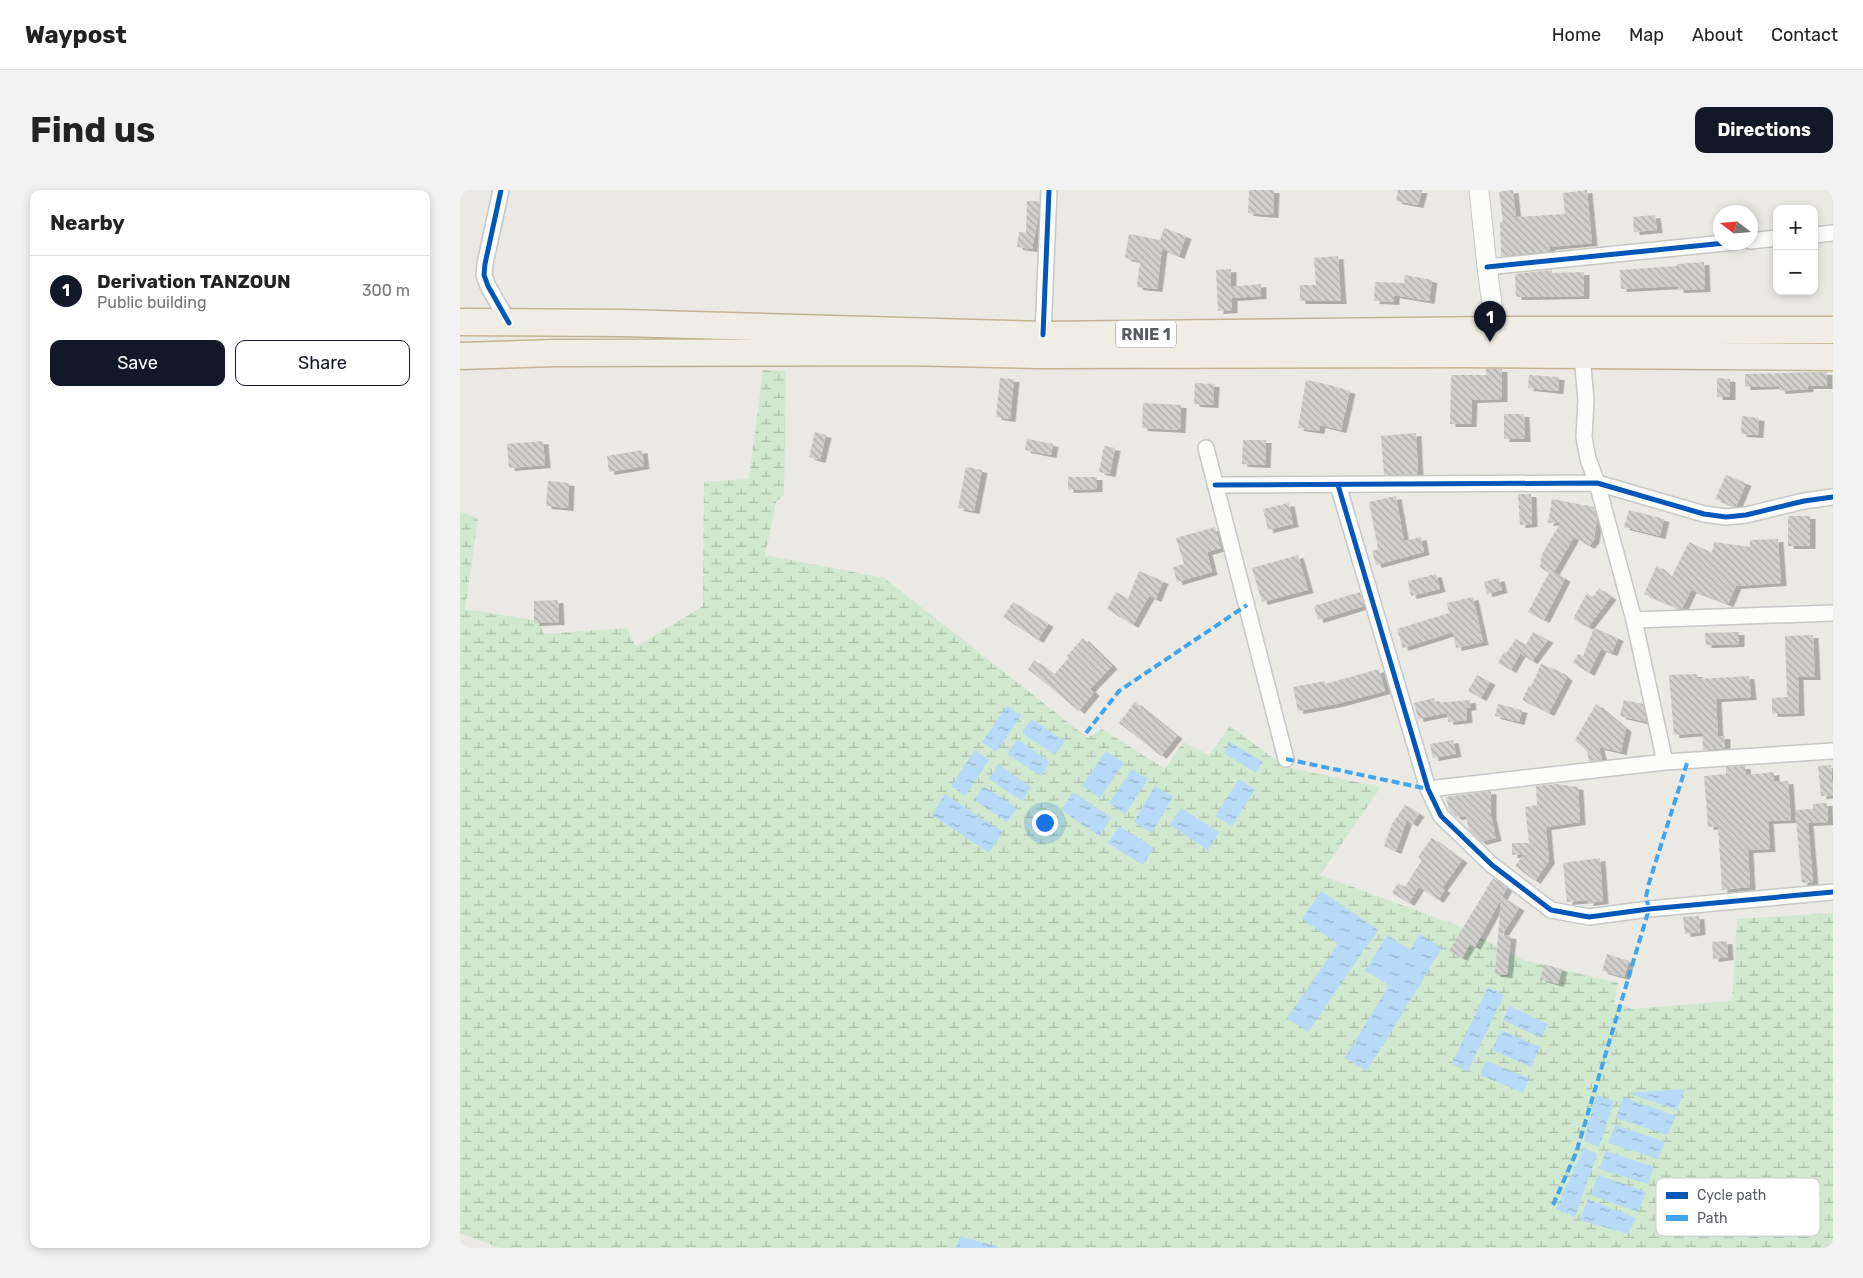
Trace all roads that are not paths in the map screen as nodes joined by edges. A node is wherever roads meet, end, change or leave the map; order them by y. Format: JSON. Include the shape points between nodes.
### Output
{"nodes":[{"id":1,"x":501,"y":190,"type":"edge"},
{"id":2,"x":1049,"y":190,"type":"edge"},
{"id":3,"x":1479,"y":190,"type":"edge"},
{"id":4,"x":1833,"y":233,"type":"edge"},
{"id":5,"x":1818,"y":235,"type":"edge"},
{"id":6,"x":1773,"y":238,"type":"edge"},
{"id":7,"x":1758,"y":240,"type":"edge"},
{"id":8,"x":1713,"y":244,"type":"edge"},
{"id":9,"x":1487,"y":267,"type":"junction"},
{"id":10,"x":460,"y":322,"type":"edge"},
{"id":11,"x":509,"y":323,"type":"junction"},
{"id":12,"x":1833,"y":330,"type":"edge"},
{"id":13,"x":1043,"y":335,"type":"junction"},
{"id":14,"x":1497,"y":342,"type":"junction"},
{"id":15,"x":460,"y":356,"type":"edge"},
{"id":16,"x":1582,"y":356,"type":"junction"},
{"id":17,"x":1833,"y":357,"type":"edge"},
{"id":18,"x":1206,"y":448,"type":"dead end"},
{"id":19,"x":1597,"y":483,"type":"junction"},
{"id":20,"x":1338,"y":484,"type":"junction"},
{"id":21,"x":1215,"y":485,"type":"junction"},
{"id":22,"x":1833,"y":496,"type":"edge"},
{"id":23,"x":1833,"y":612,"type":"edge"},
{"id":24,"x":1634,"y":620,"type":"junction"},
{"id":25,"x":1833,"y":751,"type":"edge"},
{"id":26,"x":1286,"y":759,"type":"dead end"},
{"id":27,"x":1665,"y":762,"type":"junction"},
{"id":28,"x":1428,"y":789,"type":"junction"},
{"id":29,"x":1833,"y":892,"type":"edge"}],
"edges":[{"from":1,"to":11,"type":"street","via":[[484,275]]},
{"from":2,"to":13,"type":"street"},
{"from":3,"to":9,"type":"street"},
{"from":4,"to":5,"type":"street"},
{"from":6,"to":7,"type":"street"},
{"from":8,"to":9,"type":"street"},
{"from":9,"to":14,"type":"street"},
{"from":10,"to":11,"type":"highway","number":"RNIE 1"},
{"from":11,"to":13,"type":"highway","number":"RNIE 1","via":[[623,323]]},
{"from":12,"to":14,"type":"highway","number":"RNIE 1"},
{"from":13,"to":14,"type":"highway","number":"RNIE 1"},
{"from":14,"to":15,"type":"highway","number":"RNIE 1","via":[[1039,356],[894,352]]},
{"from":14,"to":16,"type":"highway","number":"RNIE 1"},
{"from":16,"to":17,"type":"highway","number":"RNIE 1"},
{"from":16,"to":19,"type":"street","via":[[1586,400],[1584,437]]},
{"from":18,"to":21,"type":"street"},
{"from":19,"to":20,"type":"street"},
{"from":19,"to":22,"type":"street","via":[[1704,514],[1726,517]]},
{"from":19,"to":24,"type":"street"},
{"from":20,"to":21,"type":"street"},
{"from":20,"to":28,"type":"street"},
{"from":21,"to":26,"type":"street"},
{"from":23,"to":24,"type":"street"},
{"from":24,"to":27,"type":"street"},
{"from":25,"to":27,"type":"street"},
{"from":27,"to":28,"type":"street"},
{"from":28,"to":29,"type":"street","via":[[1441,816],[1492,865],[1551,910],[1589,916]]}]}
